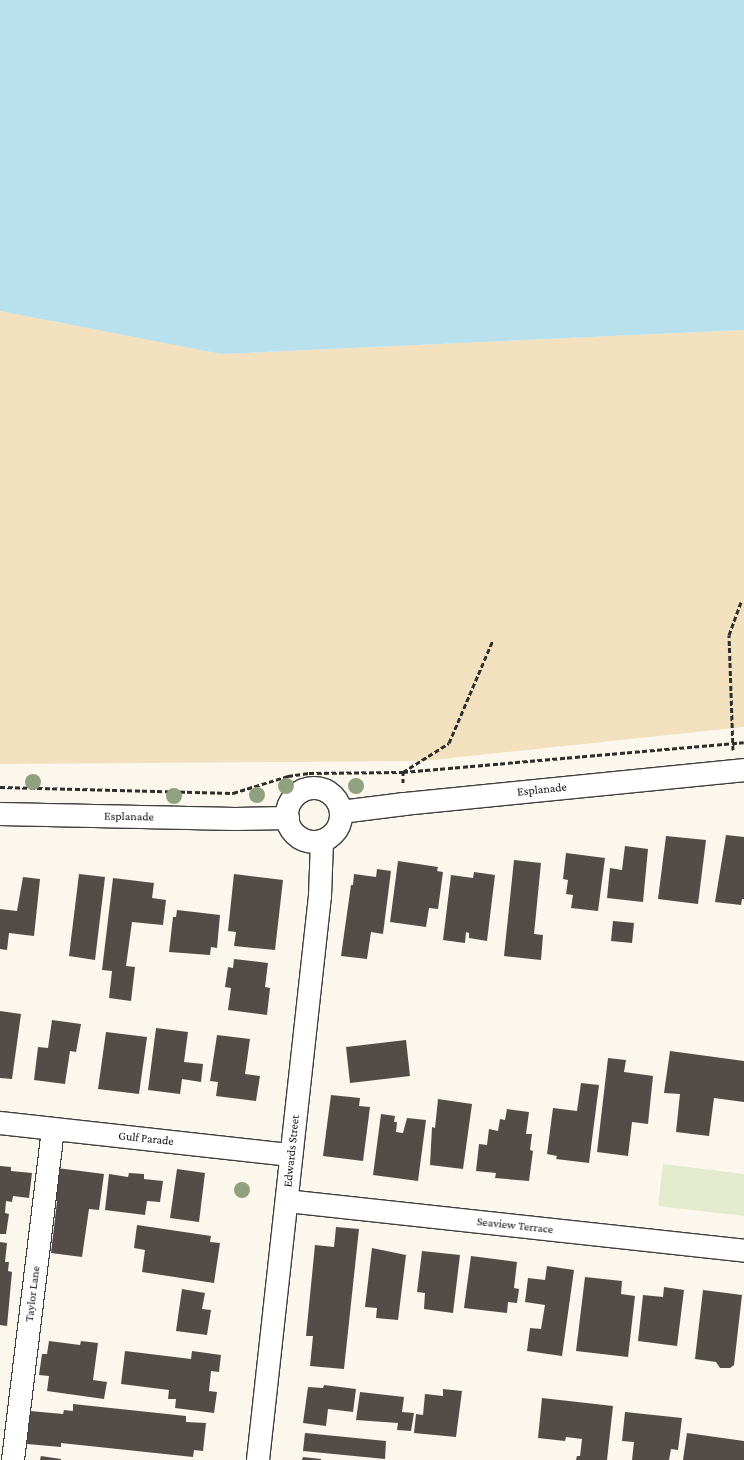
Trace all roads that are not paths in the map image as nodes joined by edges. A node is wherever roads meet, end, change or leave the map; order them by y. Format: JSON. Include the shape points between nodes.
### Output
{"nodes":[{"id":1,"x":738,"y":770,"type":"edge"},
{"id":2,"x":341,"y":812,"type":"junction"},
{"id":3,"x":0,"y":814,"type":"edge"},
{"id":4,"x":288,"y":818,"type":"junction"},
{"id":5,"x":322,"y":841,"type":"junction"},
{"id":6,"x":0,"y":1123,"type":"edge"},
{"id":7,"x":53,"y":1129,"type":"junction"},
{"id":8,"x":291,"y":1155,"type":"junction"},
{"id":9,"x":287,"y":1201,"type":"junction"},
{"id":10,"x":744,"y":1251,"type":"edge"},
{"id":11,"x":13,"y":1460,"type":"edge"},
{"id":12,"x":258,"y":1460,"type":"edge"}],
"edges":[{"from":1,"to":2,"type":"street","name":"Esplanade"},
{"from":2,"to":4,"type":"street","via":[[334,797],[311,788],[296,796],[288,810]]},
{"from":2,"to":5,"type":"street","via":[[337,830]]},
{"from":3,"to":4,"type":"street","name":"Esplanade","via":[[235,820]]},
{"from":4,"to":5,"type":"street","via":[[296,835],[304,840]]},
{"from":5,"to":8,"type":"street","name":"Edwards Street","via":[[320,896]]},
{"from":6,"to":7,"type":"street","name":"Gulf Parade"},
{"from":7,"to":8,"type":"street","name":"Gulf Parade"},
{"from":7,"to":11,"type":"street","name":"Taylor Lane"},
{"from":8,"to":9,"type":"street","name":"Edwards Street"},
{"from":9,"to":10,"type":"street","name":"Seaview Terrace"},
{"from":9,"to":12,"type":"street","name":"Edwards Street"}]}
